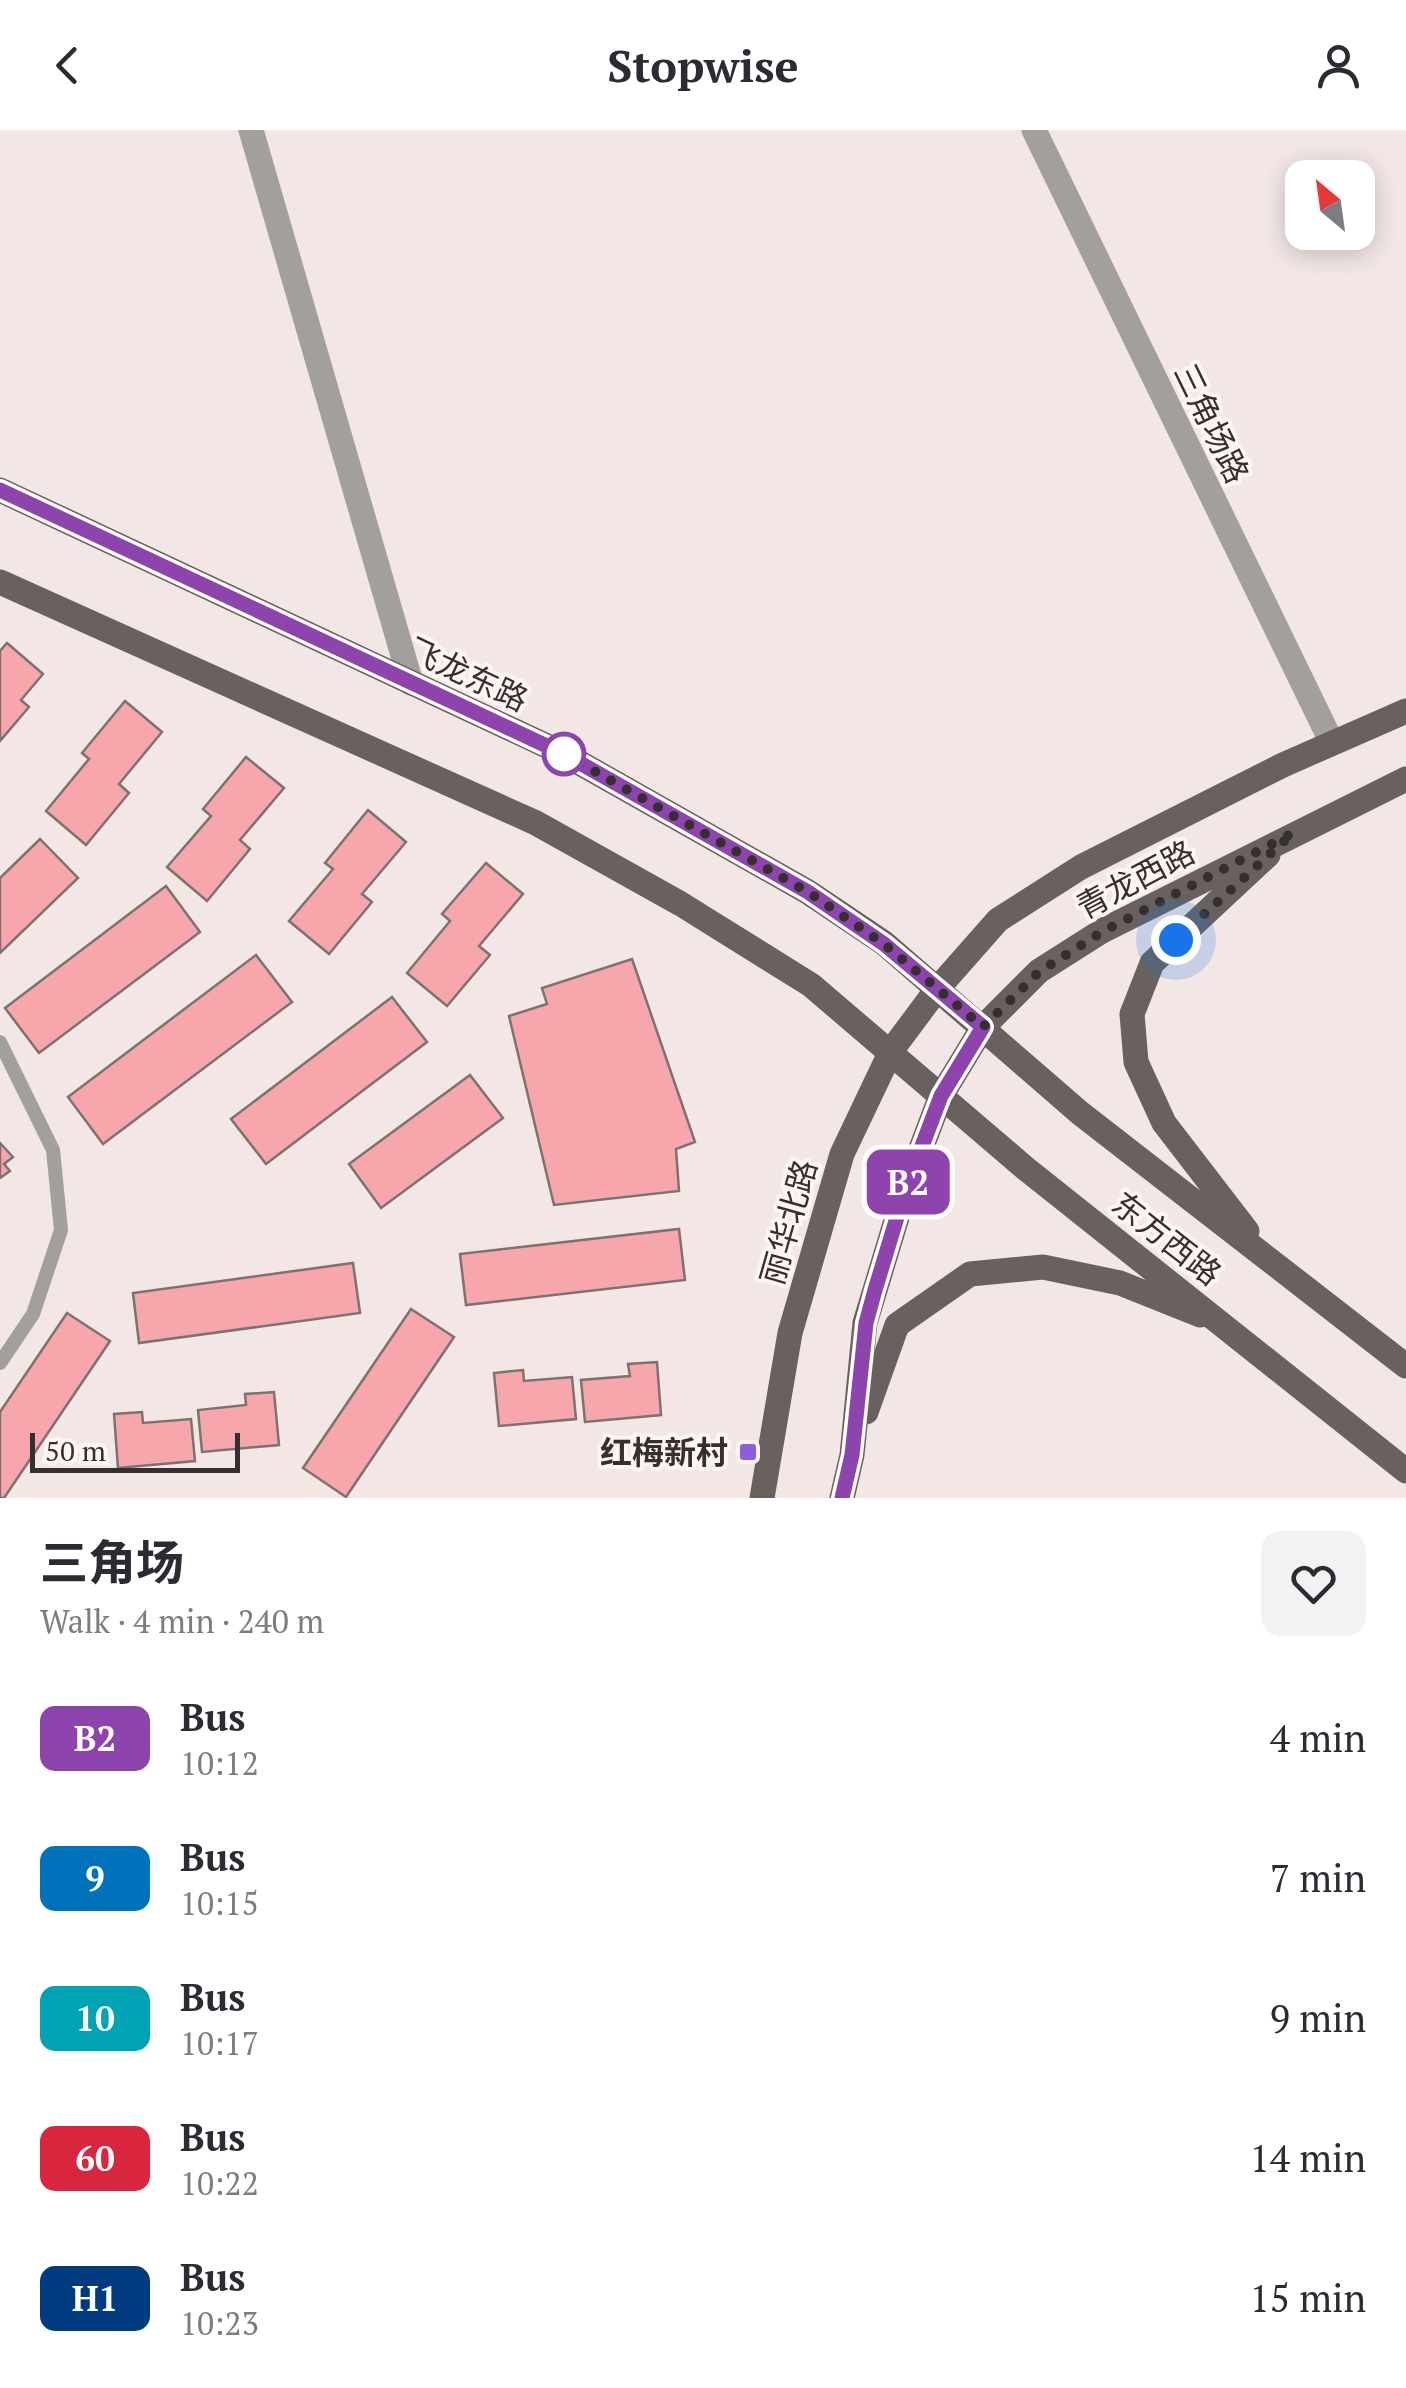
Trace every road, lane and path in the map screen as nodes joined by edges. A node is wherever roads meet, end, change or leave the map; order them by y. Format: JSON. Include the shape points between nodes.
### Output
{"nodes":[{"id":1,"x":252,"y":130,"type":"edge"},
{"id":2,"x":1034,"y":130,"type":"edge"},
{"id":3,"x":0,"y":490,"type":"edge"},
{"id":4,"x":0,"y":582,"type":"edge"},
{"id":5,"x":411,"y":683,"type":"junction"},
{"id":6,"x":1406,"y":712,"type":"edge"},
{"id":7,"x":1332,"y":744,"type":"junction"},
{"id":8,"x":1406,"y":778,"type":"edge"},
{"id":9,"x":1293,"y":833,"type":"junction"},
{"id":10,"x":938,"y":988,"type":"junction"},
{"id":11,"x":983,"y":1027,"type":"junction"},
{"id":12,"x":0,"y":1042,"type":"edge"},
{"id":13,"x":891,"y":1052,"type":"junction"},
{"id":14,"x":941,"y":1096,"type":"junction"},
{"id":15,"x":1269,"y":1259,"type":"junction"},
{"id":16,"x":1228,"y":1326,"type":"junction"},
{"id":17,"x":0,"y":1363,"type":"edge"},
{"id":18,"x":1406,"y":1366,"type":"edge"},
{"id":19,"x":852,"y":1455,"type":"junction"},
{"id":20,"x":1406,"y":1470,"type":"edge"},
{"id":21,"x":762,"y":1498,"type":"edge"},
{"id":22,"x":842,"y":1498,"type":"edge"}],
"edges":[{"from":1,"to":5,"type":"street"},
{"from":2,"to":7,"type":"street","name":"三角场路"},
{"from":3,"to":5,"type":"main road","name":"飞龙东路"},
{"from":4,"to":13,"type":"main road","via":[[536,822],[810,985]]},
{"from":5,"to":10,"type":"main road","name":"飞龙东路","via":[[564,754],[808,892]]},
{"from":6,"to":7,"type":"main road","name":"青龙西路"},
{"from":7,"to":10,"type":"main road","name":"青龙西路","via":[[1082,867],[998,920]]},
{"from":8,"to":9,"type":"main road","name":"青龙西路"},
{"from":9,"to":11,"type":"main road","name":"青龙西路","via":[[1102,932],[1039,972]]},
{"from":9,"to":15,"type":"main road","via":[[1152,964],[1132,1014],[1136,1062],[1164,1124]]},
{"from":10,"to":11,"type":"main road","name":"东方西路"},
{"from":10,"to":13,"type":"main road","name":"丽华北路"},
{"from":11,"to":14,"type":"main road","name":"青龙西路"},
{"from":11,"to":15,"type":"main road","name":"东方西路","via":[[1080,1113]]},
{"from":12,"to":17,"type":"lane","via":[[53,1150],[61,1230],[33,1314]]},
{"from":13,"to":14,"type":"main road","name":"东方西路"},
{"from":13,"to":21,"type":"main road","name":"丽华北路","via":[[842,1154],[819,1226],[790,1333]]},
{"from":14,"to":16,"type":"main road","name":"东方西路"},
{"from":14,"to":19,"type":"main road","via":[[866,1323]]},
{"from":15,"to":18,"type":"main road","name":"东方西路"},
{"from":16,"to":19,"type":"main road","via":[[1120,1282],[1043,1268],[970,1274],[896,1325]]},
{"from":16,"to":20,"type":"main road","name":"东方西路"},
{"from":19,"to":22,"type":"main road"}]}
